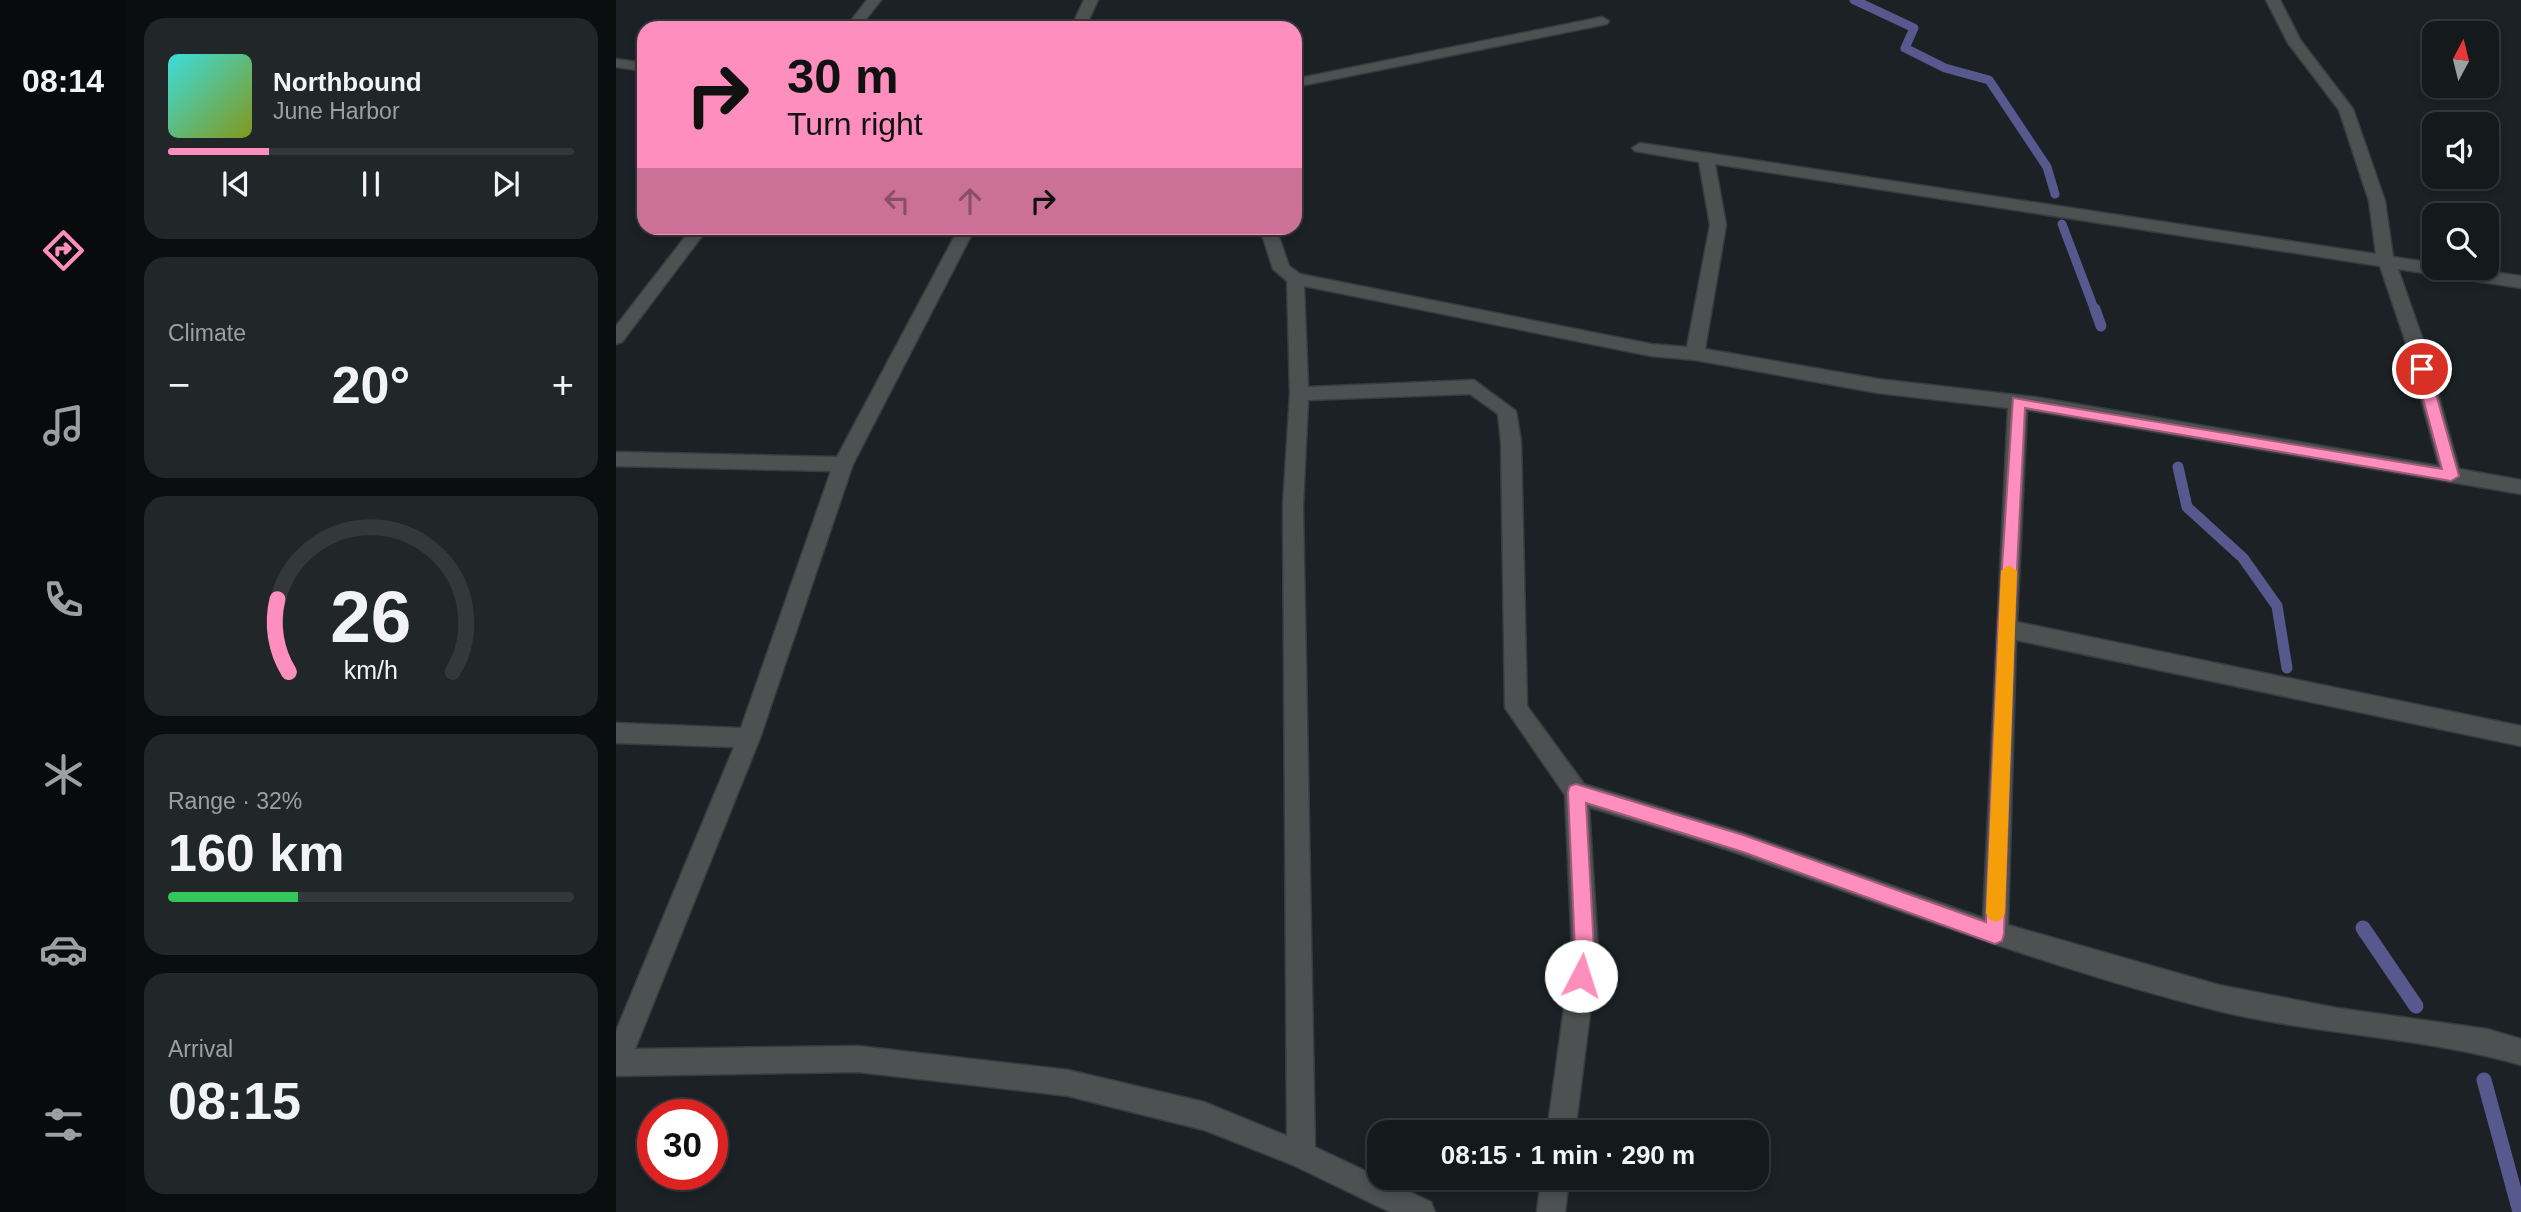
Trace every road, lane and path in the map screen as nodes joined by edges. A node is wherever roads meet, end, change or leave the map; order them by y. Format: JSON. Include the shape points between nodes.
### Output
{"nodes":[{"id":1,"x":874,"y":0,"type":"edge"},
{"id":2,"x":1091,"y":0,"type":"edge"},
{"id":3,"x":2273,"y":0,"type":"edge"},
{"id":4,"x":858,"y":21,"type":"edge"},
{"id":5,"x":1081,"y":21,"type":"edge"},
{"id":6,"x":1602,"y":21,"type":"dead end"},
{"id":7,"x":616,"y":63,"type":"edge"},
{"id":8,"x":637,"y":66,"type":"edge"},
{"id":9,"x":1302,"y":82,"type":"edge"},
{"id":10,"x":1640,"y":148,"type":"dead end"},
{"id":11,"x":1706,"y":158,"type":"junction"},
{"id":12,"x":695,"y":235,"type":"edge"},
{"id":13,"x":963,"y":235,"type":"edge"},
{"id":14,"x":1270,"y":235,"type":"edge"},
{"id":15,"x":2388,"y":262,"type":"junction"},
{"id":16,"x":1295,"y":279,"type":"junction"},
{"id":17,"x":2521,"y":282,"type":"edge"},
{"id":18,"x":616,"y":338,"type":"edge"},
{"id":19,"x":1695,"y":354,"type":"junction"},
{"id":20,"x":1299,"y":394,"type":"junction"},
{"id":21,"x":2018,"y":402,"type":"junction"},
{"id":22,"x":616,"y":459,"type":"edge"},
{"id":23,"x":843,"y":464,"type":"junction"},
{"id":24,"x":2451,"y":476,"type":"junction"},
{"id":25,"x":2521,"y":487,"type":"edge"},
{"id":26,"x":2006,"y":629,"type":"junction"},
{"id":27,"x":616,"y":733,"type":"edge"},
{"id":28,"x":2521,"y":736,"type":"edge"},
{"id":29,"x":749,"y":738,"type":"junction"},
{"id":30,"x":1576,"y":792,"type":"junction"},
{"id":31,"x":1995,"y":934,"type":"junction"},
{"id":32,"x":2521,"y":1052,"type":"edge"},
{"id":33,"x":616,"y":1063,"type":"edge"},
{"id":34,"x":1563,"y":1120,"type":"edge"},
{"id":35,"x":1301,"y":1155,"type":"junction"},
{"id":36,"x":1554,"y":1190,"type":"edge"},
{"id":37,"x":1420,"y":1212,"type":"edge"},
{"id":38,"x":1551,"y":1212,"type":"edge"}],
"edges":[{"from":1,"to":4,"type":"street"},
{"from":2,"to":5,"type":"street"},
{"from":3,"to":15,"type":"street","via":[[2295,43],[2346,109],[2377,201]]},
{"from":6,"to":9,"type":"street"},
{"from":7,"to":8,"type":"street"},
{"from":10,"to":11,"type":"street"},
{"from":11,"to":15,"type":"street"},
{"from":11,"to":19,"type":"street","via":[[1718,225]]},
{"from":12,"to":18,"type":"street"},
{"from":13,"to":23,"type":"street"},
{"from":14,"to":16,"type":"street","via":[[1281,269]]},
{"from":15,"to":17,"type":"street"},
{"from":15,"to":24,"type":"street"},
{"from":16,"to":19,"type":"street","via":[[1651,350]]},
{"from":16,"to":20,"type":"street"},
{"from":19,"to":21,"type":"street","via":[[1878,386]]},
{"from":20,"to":30,"type":"street","via":[[1474,387],[1507,411],[1516,708]]},
{"from":20,"to":35,"type":"street","via":[[1293,506]]},
{"from":21,"to":24,"type":"street"},
{"from":21,"to":26,"type":"street"},
{"from":22,"to":23,"type":"street"},
{"from":23,"to":29,"type":"street"},
{"from":24,"to":25,"type":"street"},
{"from":26,"to":28,"type":"street"},
{"from":26,"to":31,"type":"street"},
{"from":27,"to":29,"type":"street"},
{"from":29,"to":33,"type":"street"},
{"from":30,"to":31,"type":"street","via":[[1743,844]]},
{"from":30,"to":34,"type":"street","via":[[1584,950]]},
{"from":31,"to":32,"type":"street","via":[[2219,998],[2337,1021],[2487,1042]]},
{"from":33,"to":35,"type":"street","via":[[858,1059],[1068,1083],[1204,1116]]},
{"from":35,"to":37,"type":"street"},
{"from":36,"to":38,"type":"street"}]}
